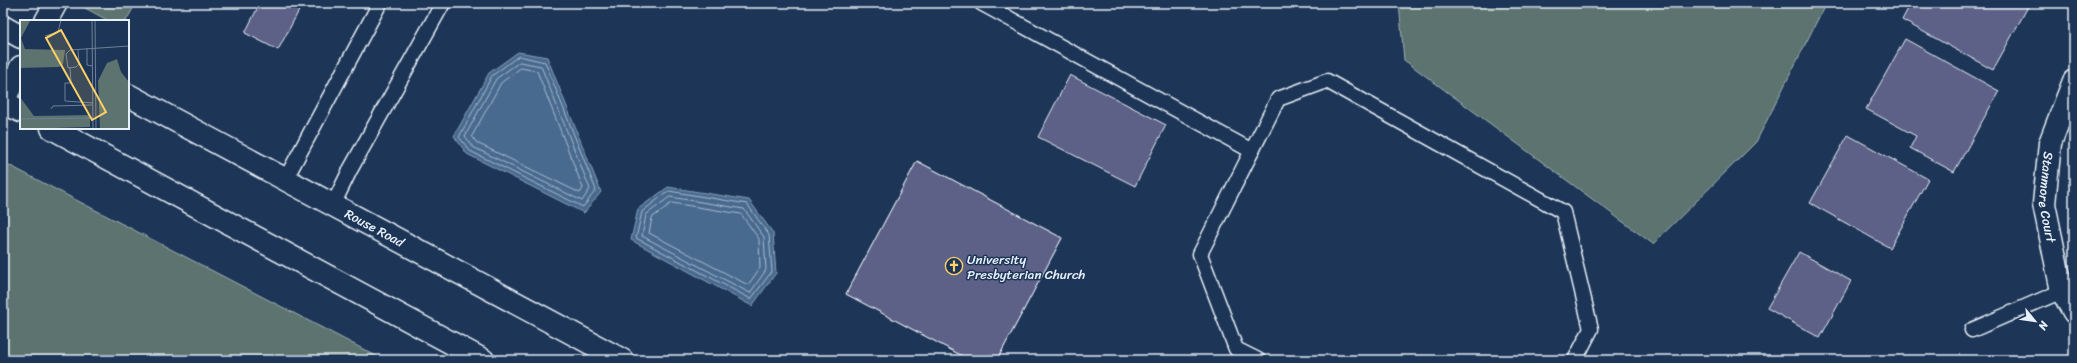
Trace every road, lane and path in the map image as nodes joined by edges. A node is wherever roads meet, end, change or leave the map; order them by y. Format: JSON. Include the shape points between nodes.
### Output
{"nodes":[{"id":1,"x":56,"y":3,"type":"edge"},
{"id":2,"x":380,"y":3,"type":"edge"},
{"id":3,"x":443,"y":3,"type":"edge"},
{"id":4,"x":981,"y":3,"type":"edge"},
{"id":5,"x":47,"y":20,"type":"edge"},
{"id":6,"x":3,"y":27,"type":"edge"},
{"id":7,"x":20,"y":36,"type":"edge"},
{"id":8,"x":20,"y":69,"type":"edge"},
{"id":9,"x":2074,"y":81,"type":"edge"},
{"id":10,"x":129,"y":96,"type":"edge"},
{"id":11,"x":3,"y":101,"type":"edge"},
{"id":12,"x":20,"y":110,"type":"edge"},
{"id":13,"x":54,"y":129,"type":"edge"},
{"id":14,"x":1252,"y":151,"type":"junction"},
{"id":15,"x":285,"y":180,"type":"junction"},
{"id":16,"x":333,"y":205,"type":"junction"},
{"id":17,"x":2062,"y":291,"type":"junction"},
{"id":18,"x":2074,"y":312,"type":"edge"},
{"id":19,"x":1972,"y":330,"type":"dead end"},
{"id":20,"x":483,"y":360,"type":"edge"},
{"id":21,"x":622,"y":360,"type":"edge"},
{"id":22,"x":1258,"y":360,"type":"edge"},
{"id":23,"x":1574,"y":360,"type":"edge"}],
"edges":[{"from":1,"to":5,"type":"street"},
{"from":2,"to":15,"type":"lane"},
{"from":3,"to":16,"type":"lane"},
{"from":4,"to":14,"type":"lane"},
{"from":6,"to":7,"type":"street"},
{"from":8,"to":11,"type":"street"},
{"from":9,"to":17,"type":"street","name":"Stanmore Court","via":[[2050,143],[2044,204]]},
{"from":10,"to":15,"type":"street","name":"Rouse Road"},
{"from":11,"to":12,"type":"street"},
{"from":13,"to":20,"type":"street"},
{"from":14,"to":22,"type":"lane","via":[[1200,254],[1236,349]]},
{"from":14,"to":23,"type":"lane","via":[[1278,99],[1327,81],[1563,212],[1591,329]]},
{"from":15,"to":16,"type":"street","name":"Rouse Road"},
{"from":16,"to":21,"type":"street","name":"Rouse Road"},
{"from":17,"to":18,"type":"street","name":"Stanmore Court"},
{"from":17,"to":19,"type":"lane"}]}
